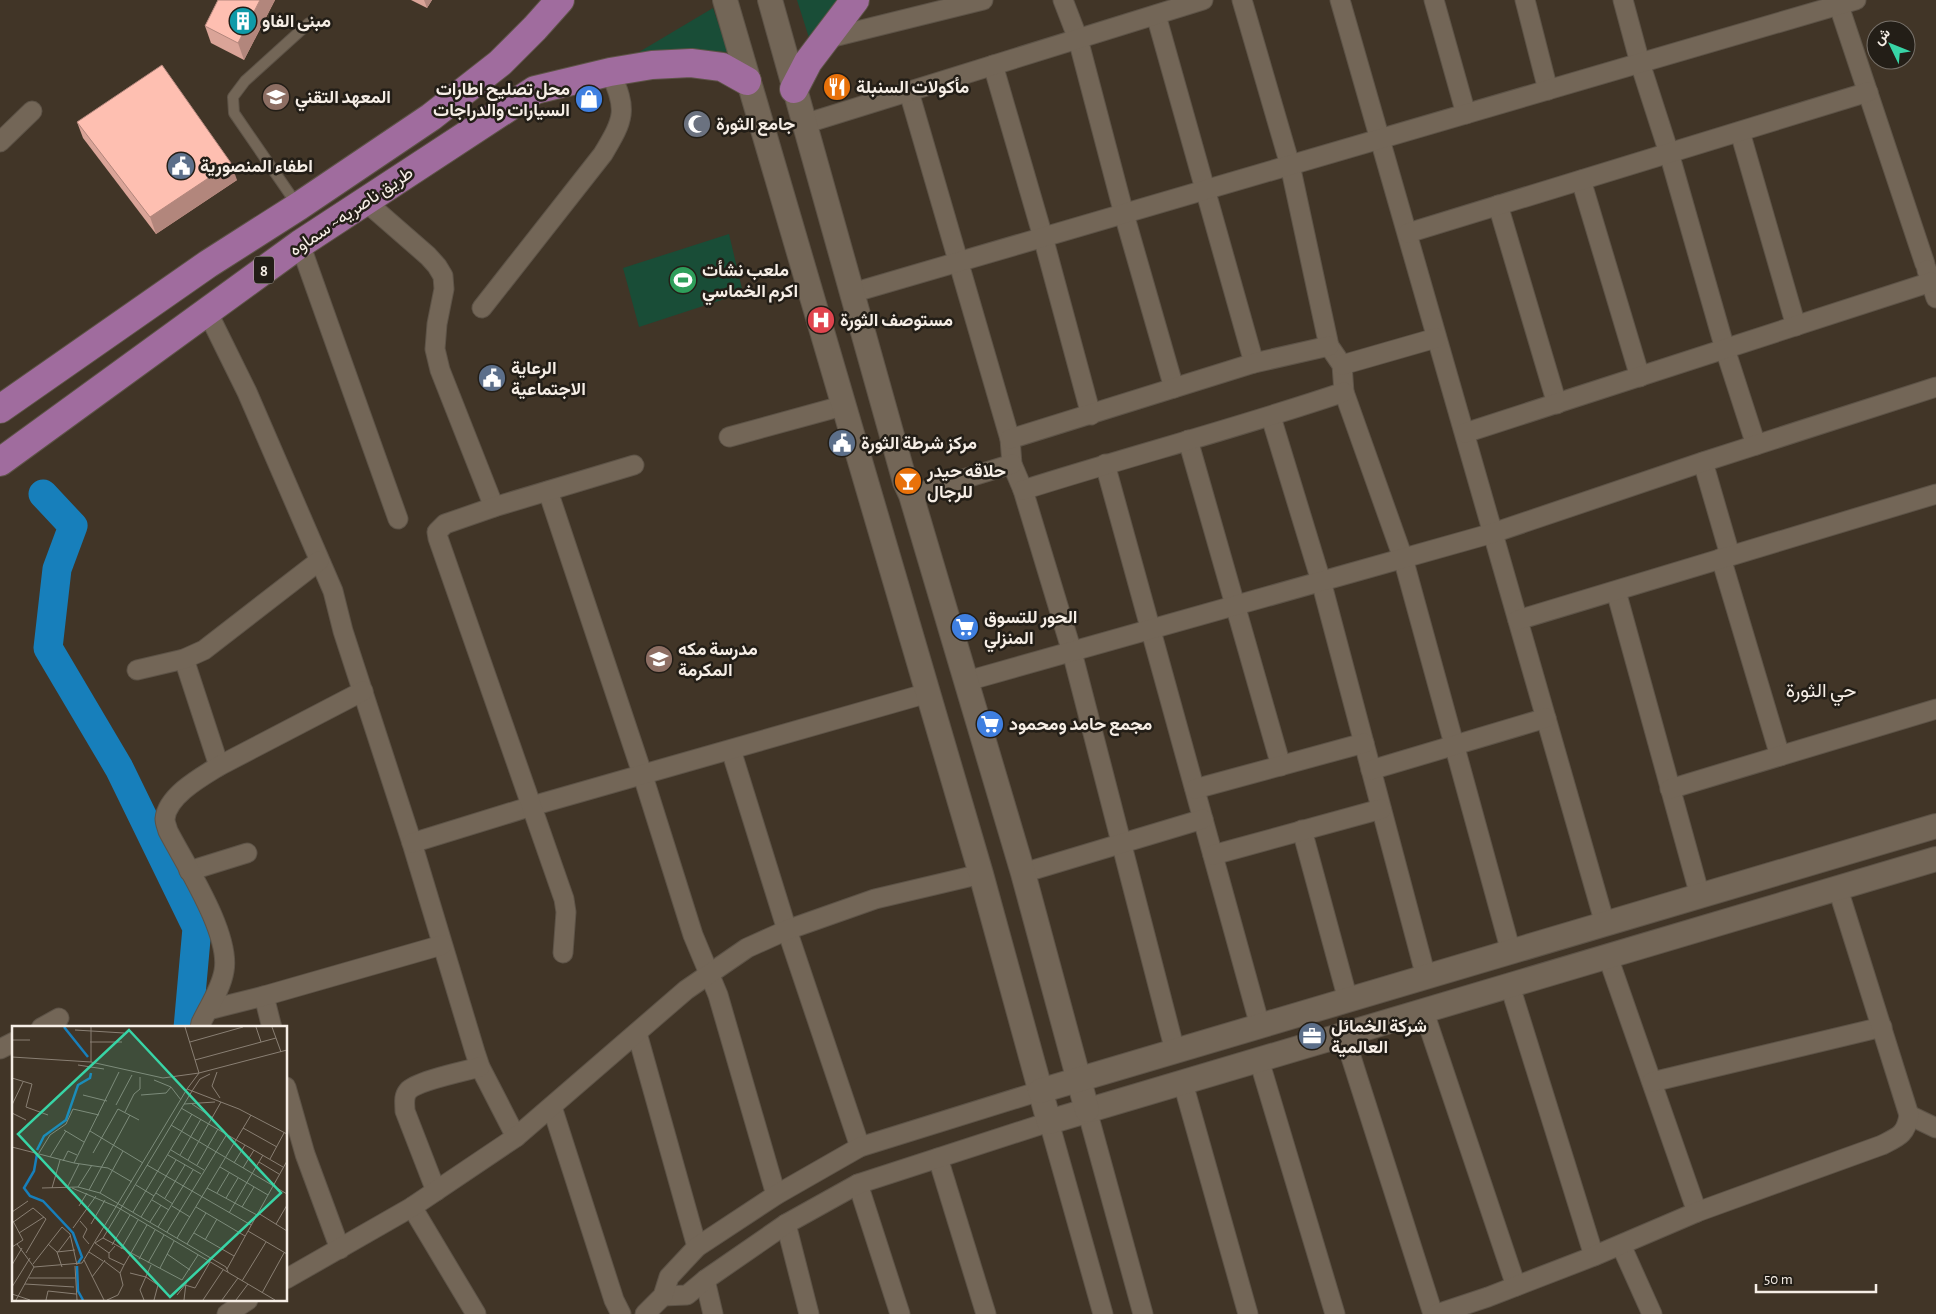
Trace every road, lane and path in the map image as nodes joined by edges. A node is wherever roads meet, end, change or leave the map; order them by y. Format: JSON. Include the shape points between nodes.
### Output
{"nodes":[{"id":1,"x":560,"y":0,"type":"edge"},
{"id":2,"x":725,"y":0,"type":"edge"},
{"id":3,"x":770,"y":0,"type":"edge"},
{"id":4,"x":855,"y":0,"type":"edge"},
{"id":5,"x":984,"y":0,"type":"edge"},
{"id":6,"x":1063,"y":0,"type":"edge"},
{"id":7,"x":1204,"y":0,"type":"edge"},
{"id":8,"x":1242,"y":0,"type":"edge"},
{"id":9,"x":1340,"y":0,"type":"edge"},
{"id":10,"x":1434,"y":0,"type":"edge"},
{"id":11,"x":1525,"y":0,"type":"edge"},
{"id":12,"x":1623,"y":0,"type":"edge"},
{"id":13,"x":1844,"y":2,"type":"edge"},
{"id":14,"x":1156,"y":15,"type":"junction"},
{"id":15,"x":309,"y":23,"type":"dead end"},
{"id":16,"x":825,"y":39,"type":"junction"},
{"id":17,"x":1078,"y":39,"type":"junction"},
{"id":18,"x":1640,"y":63,"type":"junction"},
{"id":19,"x":993,"y":65,"type":"junction"},
{"id":20,"x":610,"y":72,"type":"junction"},
{"id":21,"x":747,"y":81,"type":"junction"},
{"id":22,"x":794,"y":89,"type":"junction"},
{"id":23,"x":1548,"y":90,"type":"junction"},
{"id":24,"x":909,"y":92,"type":"junction"},
{"id":25,"x":1868,"y":92,"type":"junction"},
{"id":26,"x":32,"y":111,"type":"dead end"},
{"id":27,"x":1466,"y":114,"type":"junction"},
{"id":28,"x":804,"y":124,"type":"junction"},
{"id":29,"x":1740,"y":132,"type":"junction"},
{"id":30,"x":1380,"y":139,"type":"junction"},
{"id":31,"x":0,"y":142,"type":"edge"},
{"id":32,"x":1670,"y":153,"type":"junction"},
{"id":33,"x":1290,"y":165,"type":"junction"},
{"id":34,"x":1581,"y":180,"type":"junction"},
{"id":35,"x":1206,"y":190,"type":"junction"},
{"id":36,"x":365,"y":201,"type":"junction"},
{"id":37,"x":1498,"y":205,"type":"junction"},
{"id":38,"x":299,"y":206,"type":"junction"},
{"id":39,"x":1124,"y":214,"type":"junction"},
{"id":40,"x":1408,"y":233,"type":"junction"},
{"id":41,"x":1043,"y":237,"type":"junction"},
{"id":42,"x":300,"y":244,"type":"junction"},
{"id":43,"x":958,"y":262,"type":"junction"},
{"id":44,"x":1930,"y":262,"type":"edge"},
{"id":45,"x":208,"y":264,"type":"junction"},
{"id":46,"x":1933,"y":290,"type":"edge"},
{"id":47,"x":852,"y":293,"type":"junction"},
{"id":48,"x":218,"y":303,"type":"junction"},
{"id":49,"x":482,"y":308,"type":"dead end"},
{"id":50,"x":1796,"y":326,"type":"junction"},
{"id":51,"x":1436,"y":338,"type":"junction"},
{"id":52,"x":1329,"y":346,"type":"junction"},
{"id":53,"x":1725,"y":349,"type":"junction"},
{"id":54,"x":1254,"y":364,"type":"junction"},
{"id":55,"x":1342,"y":365,"type":"junction"},
{"id":56,"x":1640,"y":377,"type":"junction"},
{"id":57,"x":1936,"y":387,"type":"edge"},
{"id":58,"x":1174,"y":388,"type":"junction"},
{"id":59,"x":1344,"y":392,"type":"junction"},
{"id":60,"x":1557,"y":404,"type":"junction"},
{"id":61,"x":842,"y":406,"type":"junction"},
{"id":62,"x":0,"y":409,"type":"edge"},
{"id":63,"x":1091,"y":415,"type":"junction"},
{"id":64,"x":1271,"y":417,"type":"junction"},
{"id":65,"x":1465,"y":433,"type":"junction"},
{"id":66,"x":728,"y":437,"type":"dead end"},
{"id":67,"x":1010,"y":440,"type":"junction"},
{"id":68,"x":1188,"y":440,"type":"junction"},
{"id":69,"x":1756,"y":445,"type":"junction"},
{"id":70,"x":0,"y":462,"type":"edge"},
{"id":71,"x":1703,"y":462,"type":"junction"},
{"id":72,"x":1012,"y":464,"type":"junction"},
{"id":73,"x":1105,"y":464,"type":"junction"},
{"id":74,"x":634,"y":465,"type":"dead end"},
{"id":75,"x":908,"y":488,"type":"junction"},
{"id":76,"x":548,"y":490,"type":"junction"},
{"id":77,"x":1023,"y":490,"type":"junction"},
{"id":78,"x":867,"y":492,"type":"junction"},
{"id":79,"x":1936,"y":494,"type":"edge"},
{"id":80,"x":494,"y":507,"type":"junction"},
{"id":81,"x":398,"y":519,"type":"dead end"},
{"id":82,"x":1493,"y":533,"type":"junction"},
{"id":83,"x":1726,"y":557,"type":"junction"},
{"id":84,"x":1404,"y":558,"type":"junction"},
{"id":85,"x":319,"y":561,"type":"junction"},
{"id":86,"x":1321,"y":581,"type":"junction"},
{"id":87,"x":1616,"y":590,"type":"junction"},
{"id":88,"x":1234,"y":606,"type":"junction"},
{"id":89,"x":1518,"y":620,"type":"junction"},
{"id":90,"x":1151,"y":629,"type":"junction"},
{"id":91,"x":1072,"y":652,"type":"junction"},
{"id":92,"x":184,"y":659,"type":"junction"},
{"id":93,"x":137,"y":670,"type":"dead end"},
{"id":94,"x":967,"y":681,"type":"junction"},
{"id":95,"x":363,"y":691,"type":"junction"},
{"id":96,"x":928,"y":693,"type":"junction"},
{"id":97,"x":1936,"y":709,"type":"edge"},
{"id":98,"x":1546,"y":718,"type":"junction"},
{"id":99,"x":1364,"y":743,"type":"junction"},
{"id":100,"x":1454,"y":744,"type":"junction"},
{"id":101,"x":731,"y":750,"type":"junction"},
{"id":102,"x":1780,"y":756,"type":"junction"},
{"id":103,"x":219,"y":766,"type":"junction"},
{"id":104,"x":1281,"y":766,"type":"junction"},
{"id":105,"x":1371,"y":770,"type":"junction"},
{"id":106,"x":643,"y":776,"type":"junction"},
{"id":107,"x":1670,"y":788,"type":"junction"},
{"id":108,"x":1195,"y":789,"type":"junction"},
{"id":109,"x":532,"y":806,"type":"junction"},
{"id":110,"x":1381,"y":808,"type":"junction"},
{"id":111,"x":1203,"y":819,"type":"junction"},
{"id":112,"x":1936,"y":826,"type":"edge"},
{"id":113,"x":1302,"y":830,"type":"junction"},
{"id":114,"x":412,"y":843,"type":"junction"},
{"id":115,"x":1122,"y":844,"type":"junction"},
{"id":116,"x":247,"y":853,"type":"dead end"},
{"id":117,"x":1213,"y":855,"type":"junction"},
{"id":118,"x":1936,"y":859,"type":"edge"},
{"id":119,"x":189,"y":871,"type":"junction"},
{"id":120,"x":1023,"y":872,"type":"junction"},
{"id":121,"x":980,"y":874,"type":"junction"},
{"id":122,"x":1838,"y":889,"type":"junction"},
{"id":123,"x":1700,"y":896,"type":"junction"},
{"id":124,"x":1605,"y":924,"type":"junction"},
{"id":125,"x":787,"y":930,"type":"junction"},
{"id":126,"x":442,"y":945,"type":"junction"},
{"id":127,"x":1511,"y":952,"type":"junction"},
{"id":128,"x":563,"y":953,"type":"dead end"},
{"id":129,"x":1608,"y":957,"type":"junction"},
{"id":130,"x":710,"y":973,"type":"junction"},
{"id":131,"x":1426,"y":977,"type":"junction"},
{"id":132,"x":1510,"y":986,"type":"junction"},
{"id":133,"x":264,"y":996,"type":"junction"},
{"id":134,"x":1348,"y":1000,"type":"junction"},
{"id":135,"x":208,"y":1010,"type":"junction"},
{"id":136,"x":1424,"y":1012,"type":"junction"},
{"id":137,"x":59,"y":1018,"type":"dead end"},
{"id":138,"x":45,"y":1026,"type":"edge"},
{"id":139,"x":201,"y":1026,"type":"edge"},
{"id":140,"x":272,"y":1026,"type":"edge"},
{"id":141,"x":1260,"y":1026,"type":"junction"},
{"id":142,"x":1882,"y":1028,"type":"junction"},
{"id":143,"x":637,"y":1033,"type":"junction"},
{"id":144,"x":1344,"y":1035,"type":"junction"},
{"id":145,"x":12,"y":1043,"type":"edge"},
{"id":146,"x":0,"y":1049,"type":"edge"},
{"id":147,"x":1176,"y":1050,"type":"junction"},
{"id":148,"x":1259,"y":1060,"type":"junction"},
{"id":149,"x":480,"y":1067,"type":"junction"},
{"id":150,"x":1078,"y":1079,"type":"junction"},
{"id":151,"x":1652,"y":1082,"type":"junction"},
{"id":152,"x":1183,"y":1083,"type":"junction"},
{"id":153,"x":1040,"y":1091,"type":"junction"},
{"id":154,"x":288,"y":1093,"type":"edge"},
{"id":155,"x":552,"y":1107,"type":"junction"},
{"id":156,"x":1087,"y":1110,"type":"junction"},
{"id":157,"x":1908,"y":1115,"type":"junction"},
{"id":158,"x":1049,"y":1122,"type":"junction"},
{"id":159,"x":1936,"y":1128,"type":"edge"},
{"id":160,"x":516,"y":1137,"type":"junction"},
{"id":161,"x":860,"y":1147,"type":"junction"},
{"id":162,"x":938,"y":1158,"type":"junction"},
{"id":163,"x":858,"y":1184,"type":"junction"},
{"id":164,"x":436,"y":1191,"type":"junction"},
{"id":165,"x":776,"y":1195,"type":"junction"},
{"id":166,"x":412,"y":1207,"type":"junction"},
{"id":167,"x":1697,"y":1212,"type":"junction"},
{"id":168,"x":786,"y":1224,"type":"junction"},
{"id":169,"x":1621,"y":1245,"type":"junction"},
{"id":170,"x":696,"y":1247,"type":"junction"},
{"id":171,"x":340,"y":1249,"type":"junction"},
{"id":172,"x":1594,"y":1256,"type":"junction"},
{"id":173,"x":288,"y":1278,"type":"edge"},
{"id":174,"x":705,"y":1280,"type":"junction"},
{"id":175,"x":1516,"y":1286,"type":"junction"},
{"id":176,"x":663,"y":1296,"type":"junction"},
{"id":177,"x":244,"y":1302,"type":"edge"},
{"id":178,"x":227,"y":1314,"type":"edge"},
{"id":179,"x":476,"y":1314,"type":"edge"},
{"id":180,"x":621,"y":1314,"type":"edge"},
{"id":181,"x":645,"y":1314,"type":"edge"},
{"id":182,"x":713,"y":1314,"type":"edge"},
{"id":183,"x":809,"y":1314,"type":"edge"},
{"id":184,"x":900,"y":1314,"type":"edge"},
{"id":185,"x":986,"y":1314,"type":"edge"},
{"id":186,"x":1103,"y":1314,"type":"edge"},
{"id":187,"x":1143,"y":1314,"type":"edge"},
{"id":188,"x":1248,"y":1314,"type":"edge"},
{"id":189,"x":1335,"y":1314,"type":"edge"},
{"id":190,"x":1433,"y":1314,"type":"edge"},
{"id":191,"x":1437,"y":1314,"type":"edge"},
{"id":192,"x":1652,"y":1314,"type":"edge"}],
"edges":[{"from":1,"to":38,"type":"highway","name":"طريق ناصريه~ سماوه","number":"8","via":[[500,63],[431,117]]},
{"from":2,"to":21,"type":"street"},
{"from":3,"to":22,"type":"street"},
{"from":4,"to":16,"type":"highway"},
{"from":5,"to":16,"type":"street"},
{"from":6,"to":17,"type":"street"},
{"from":7,"to":14,"type":"street"},
{"from":8,"to":33,"type":"street"},
{"from":9,"to":30,"type":"street"},
{"from":10,"to":27,"type":"street"},
{"from":11,"to":23,"type":"street"},
{"from":12,"to":18,"type":"street"},
{"from":13,"to":18,"type":"street"},
{"from":13,"to":25,"type":"street"},
{"from":14,"to":17,"type":"street"},
{"from":14,"to":35,"type":"street"},
{"from":15,"to":38,"type":"lane","via":[[245,81],[233,97],[234,113]]},
{"from":16,"to":22,"type":"highway"},
{"from":17,"to":19,"type":"street"},
{"from":17,"to":39,"type":"street"},
{"from":18,"to":23,"type":"street"},
{"from":18,"to":32,"type":"street"},
{"from":19,"to":24,"type":"street"},
{"from":19,"to":41,"type":"street"},
{"from":20,"to":21,"type":"highway","name":"طريق ناصريه~ سماوه","via":[[691,63],[722,67]]},
{"from":20,"to":36,"type":"highway","name":"طريق ناصريه~ سماوه","number":"8","via":[[535,90]]},
{"from":20,"to":49,"type":"street","via":[[622,105],[615,134],[603,154]]},
{"from":21,"to":61,"type":"street"},
{"from":22,"to":28,"type":"street"},
{"from":23,"to":27,"type":"street"},
{"from":24,"to":28,"type":"street"},
{"from":24,"to":43,"type":"street"},
{"from":25,"to":29,"type":"street"},
{"from":25,"to":44,"type":"street"},
{"from":26,"to":31,"type":"street"},
{"from":27,"to":30,"type":"street"},
{"from":28,"to":47,"type":"street"},
{"from":29,"to":32,"type":"street"},
{"from":29,"to":50,"type":"street"},
{"from":30,"to":33,"type":"street"},
{"from":30,"to":40,"type":"street"},
{"from":32,"to":34,"type":"street"},
{"from":32,"to":53,"type":"street"},
{"from":33,"to":35,"type":"street"},
{"from":33,"to":52,"type":"street"},
{"from":34,"to":37,"type":"street"},
{"from":34,"to":56,"type":"street"},
{"from":35,"to":39,"type":"street"},
{"from":35,"to":54,"type":"street"},
{"from":36,"to":42,"type":"highway","name":"طريق ناصريه~ سماوه","number":"8"},
{"from":36,"to":80,"type":"street","via":[[428,256],[443,276],[435,349],[440,370]]},
{"from":37,"to":40,"type":"street"},
{"from":37,"to":60,"type":"street"},
{"from":38,"to":45,"type":"highway","name":"طريق ناصريه~ سماوه","number":"8"},
{"from":39,"to":41,"type":"street"},
{"from":39,"to":58,"type":"street"},
{"from":40,"to":51,"type":"street"},
{"from":41,"to":43,"type":"street"},
{"from":41,"to":63,"type":"street"},
{"from":42,"to":48,"type":"highway","name":"طريق ناصريه~ سماوه","number":"8"},
{"from":42,"to":81,"type":"street"},
{"from":43,"to":47,"type":"street"},
{"from":43,"to":67,"type":"street"},
{"from":44,"to":46,"type":"street"},
{"from":45,"to":48,"type":"highway"},
{"from":45,"to":62,"type":"highway","name":"طريق ناصريه~ سماوه","number":"8"},
{"from":46,"to":50,"type":"street"},
{"from":47,"to":75,"type":"street"},
{"from":48,"to":70,"type":"highway","name":"طريق ناصريه~ سماوه","number":"8"},
{"from":48,"to":85,"type":"street","via":[[247,392]]},
{"from":50,"to":53,"type":"street"},
{"from":51,"to":55,"type":"street"},
{"from":51,"to":65,"type":"street"},
{"from":52,"to":54,"type":"street"},
{"from":52,"to":55,"type":"street"},
{"from":53,"to":56,"type":"street"},
{"from":53,"to":69,"type":"street"},
{"from":54,"to":58,"type":"street"},
{"from":55,"to":59,"type":"street"},
{"from":56,"to":60,"type":"street"},
{"from":57,"to":69,"type":"street"},
{"from":58,"to":63,"type":"street"},
{"from":59,"to":64,"type":"street"},
{"from":59,"to":84,"type":"street"},
{"from":60,"to":65,"type":"street"},
{"from":61,"to":66,"type":"street"},
{"from":61,"to":78,"type":"street"},
{"from":63,"to":67,"type":"street"},
{"from":64,"to":68,"type":"street"},
{"from":64,"to":86,"type":"street"},
{"from":65,"to":82,"type":"street"},
{"from":67,"to":72,"type":"street"},
{"from":68,"to":73,"type":"street"},
{"from":68,"to":88,"type":"street"},
{"from":69,"to":71,"type":"street"},
{"from":71,"to":82,"type":"street"},
{"from":71,"to":83,"type":"street"},
{"from":72,"to":75,"type":"street"},
{"from":72,"to":77,"type":"street"},
{"from":73,"to":77,"type":"street"},
{"from":73,"to":90,"type":"street"},
{"from":74,"to":76,"type":"street"},
{"from":75,"to":78,"type":"street"},
{"from":75,"to":94,"type":"street"},
{"from":76,"to":80,"type":"street"},
{"from":76,"to":106,"type":"street"},
{"from":77,"to":91,"type":"street"},
{"from":78,"to":96,"type":"street"},
{"from":79,"to":83,"type":"street"},
{"from":80,"to":109,"type":"street","via":[[445,524],[438,532],[438,538]]},
{"from":82,"to":84,"type":"street"},
{"from":82,"to":89,"type":"street"},
{"from":83,"to":87,"type":"street"},
{"from":83,"to":102,"type":"street"},
{"from":84,"to":86,"type":"street"},
{"from":84,"to":100,"type":"street"},
{"from":85,"to":92,"type":"street","via":[[204,650]]},
{"from":85,"to":95,"type":"street","via":[[333,591]]},
{"from":86,"to":88,"type":"street"},
{"from":86,"to":99,"type":"street"},
{"from":87,"to":89,"type":"street"},
{"from":87,"to":107,"type":"street"},
{"from":88,"to":90,"type":"street"},
{"from":88,"to":104,"type":"street"},
{"from":89,"to":98,"type":"street"},
{"from":90,"to":91,"type":"street"},
{"from":90,"to":108,"type":"street"},
{"from":91,"to":94,"type":"street"},
{"from":91,"to":115,"type":"street"},
{"from":92,"to":93,"type":"street"},
{"from":92,"to":103,"type":"street"},
{"from":94,"to":120,"type":"street"},
{"from":95,"to":103,"type":"street"},
{"from":95,"to":114,"type":"street"},
{"from":96,"to":101,"type":"street"},
{"from":96,"to":121,"type":"street"},
{"from":97,"to":102,"type":"street"},
{"from":98,"to":100,"type":"street"},
{"from":98,"to":124,"type":"street"},
{"from":99,"to":104,"type":"street"},
{"from":99,"to":105,"type":"street"},
{"from":100,"to":105,"type":"street"},
{"from":100,"to":127,"type":"street"},
{"from":101,"to":106,"type":"street"},
{"from":101,"to":125,"type":"street"},
{"from":102,"to":107,"type":"street"},
{"from":103,"to":119,"type":"street","via":[[179,794],[165,819]]},
{"from":104,"to":108,"type":"street"},
{"from":105,"to":110,"type":"street"},
{"from":106,"to":109,"type":"street"},
{"from":106,"to":130,"type":"street","via":[[693,935]]},
{"from":107,"to":123,"type":"street"},
{"from":108,"to":111,"type":"street"},
{"from":109,"to":114,"type":"street"},
{"from":109,"to":128,"type":"street","via":[[564,899]]},
{"from":110,"to":113,"type":"street"},
{"from":110,"to":131,"type":"street"},
{"from":111,"to":115,"type":"street"},
{"from":111,"to":117,"type":"street"},
{"from":112,"to":123,"type":"street"},
{"from":113,"to":117,"type":"street"},
{"from":113,"to":134,"type":"street"},
{"from":114,"to":126,"type":"street"},
{"from":115,"to":120,"type":"street"},
{"from":115,"to":147,"type":"street"},
{"from":116,"to":119,"type":"street"},
{"from":117,"to":141,"type":"street"},
{"from":118,"to":122,"type":"street"},
{"from":119,"to":135,"type":"street","via":[[216,921],[225,953],[224,971]]},
{"from":120,"to":150,"type":"street"},
{"from":121,"to":125,"type":"street","via":[[875,899]]},
{"from":121,"to":153,"type":"street"},
{"from":122,"to":129,"type":"street"},
{"from":122,"to":142,"type":"street"},
{"from":123,"to":124,"type":"street"},
{"from":124,"to":127,"type":"street"},
{"from":125,"to":130,"type":"street","via":[[747,948]]},
{"from":125,"to":161,"type":"street"},
{"from":126,"to":133,"type":"street"},
{"from":126,"to":149,"type":"street"},
{"from":127,"to":131,"type":"street"},
{"from":129,"to":132,"type":"street"},
{"from":129,"to":151,"type":"street"},
{"from":130,"to":143,"type":"street"},
{"from":130,"to":165,"type":"street"},
{"from":131,"to":134,"type":"street"},
{"from":132,"to":136,"type":"street"},
{"from":132,"to":172,"type":"street"},
{"from":133,"to":135,"type":"street"},
{"from":133,"to":140,"type":"street"},
{"from":134,"to":141,"type":"street"},
{"from":135,"to":139,"type":"street"},
{"from":136,"to":144,"type":"street"},
{"from":136,"to":175,"type":"street"},
{"from":137,"to":138,"type":"street"},
{"from":141,"to":147,"type":"street"},
{"from":142,"to":151,"type":"street"},
{"from":142,"to":157,"type":"street"},
{"from":143,"to":155,"type":"street"},
{"from":143,"to":170,"type":"street"},
{"from":144,"to":148,"type":"street"},
{"from":144,"to":190,"type":"street"},
{"from":145,"to":146,"type":"street"},
{"from":147,"to":150,"type":"street"},
{"from":148,"to":152,"type":"street"},
{"from":148,"to":189,"type":"street"},
{"from":149,"to":160,"type":"street"},
{"from":149,"to":164,"type":"street","via":[[419,1084],[408,1091],[404,1099],[405,1111]]},
{"from":150,"to":153,"type":"street"},
{"from":150,"to":156,"type":"street"},
{"from":151,"to":167,"type":"street"},
{"from":152,"to":156,"type":"street"},
{"from":152,"to":188,"type":"street"},
{"from":153,"to":158,"type":"street"},
{"from":153,"to":161,"type":"street"},
{"from":154,"to":171,"type":"street","via":[[305,1154]]},
{"from":155,"to":160,"type":"street"},
{"from":155,"to":180,"type":"street"},
{"from":156,"to":158,"type":"street"},
{"from":156,"to":187,"type":"street"},
{"from":157,"to":159,"type":"street"},
{"from":157,"to":167,"type":"street","via":[[1907,1126],[1901,1136],[1882,1145]]},
{"from":158,"to":162,"type":"street"},
{"from":158,"to":186,"type":"street"},
{"from":160,"to":164,"type":"street"},
{"from":161,"to":165,"type":"street"},
{"from":162,"to":163,"type":"street"},
{"from":162,"to":185,"type":"street"},
{"from":163,"to":168,"type":"street"},
{"from":163,"to":184,"type":"street"},
{"from":164,"to":166,"type":"street"},
{"from":165,"to":170,"type":"street"},
{"from":166,"to":171,"type":"street"},
{"from":166,"to":179,"type":"street"},
{"from":167,"to":169,"type":"street"},
{"from":168,"to":174,"type":"street"},
{"from":168,"to":183,"type":"street"},
{"from":169,"to":172,"type":"street"},
{"from":169,"to":192,"type":"street"},
{"from":170,"to":176,"type":"street","via":[[668,1277]]},
{"from":171,"to":173,"type":"street"},
{"from":172,"to":175,"type":"street"},
{"from":174,"to":176,"type":"street","via":[[687,1295]]},
{"from":174,"to":182,"type":"street"},
{"from":175,"to":191,"type":"street"},
{"from":176,"to":181,"type":"street"},
{"from":177,"to":178,"type":"street"}]}
